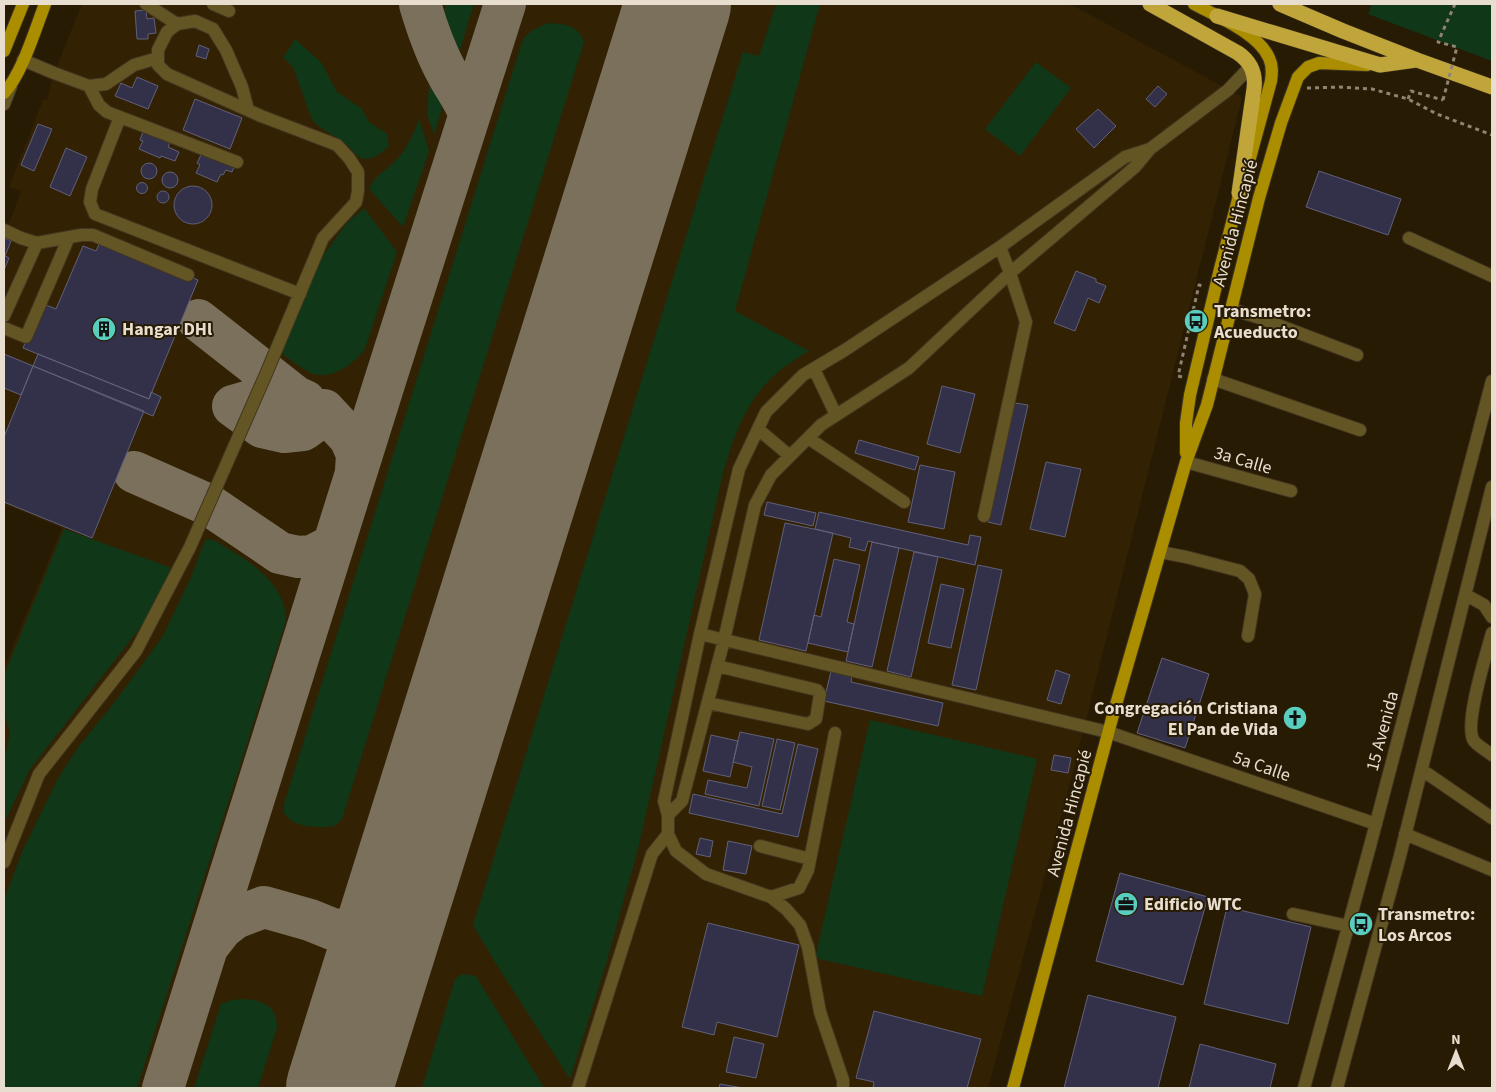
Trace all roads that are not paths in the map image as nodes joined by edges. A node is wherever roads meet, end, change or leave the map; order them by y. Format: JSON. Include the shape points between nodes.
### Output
{"nodes":[{"id":1,"x":23,"y":4,"type":"edge"},
{"id":2,"x":45,"y":4,"type":"edge"},
{"id":3,"x":146,"y":4,"type":"edge"},
{"id":4,"x":213,"y":4,"type":"edge"},
{"id":5,"x":1150,"y":4,"type":"edge"},
{"id":6,"x":1194,"y":4,"type":"edge"},
{"id":7,"x":1280,"y":4,"type":"edge"},
{"id":8,"x":229,"y":11,"type":"dead end"},
{"id":9,"x":1217,"y":16,"type":"junction"},
{"id":10,"x":177,"y":24,"type":"junction"},
{"id":11,"x":4,"y":51,"type":"edge"},
{"id":12,"x":158,"y":58,"type":"junction"},
{"id":13,"x":23,"y":60,"type":"junction"},
{"id":14,"x":1417,"y":60,"type":"junction"},
{"id":15,"x":1380,"y":65,"type":"junction"},
{"id":16,"x":1251,"y":66,"type":"junction"},
{"id":17,"x":89,"y":86,"type":"junction"},
{"id":18,"x":1488,"y":86,"type":"edge"},
{"id":19,"x":7,"y":90,"type":"edge"},
{"id":20,"x":1492,"y":95,"type":"edge"},
{"id":21,"x":4,"y":104,"type":"edge"},
{"id":22,"x":248,"y":110,"type":"junction"},
{"id":23,"x":120,"y":117,"type":"junction"},
{"id":24,"x":1150,"y":149,"type":"junction"},
{"id":25,"x":237,"y":162,"type":"dead end"},
{"id":26,"x":1240,"y":193,"type":"junction"},
{"id":27,"x":4,"y":230,"type":"edge"},
{"id":28,"x":69,"y":237,"type":"junction"},
{"id":29,"x":1409,"y":238,"type":"dead end"},
{"id":30,"x":37,"y":243,"type":"junction"},
{"id":31,"x":1000,"y":247,"type":"junction"},
{"id":32,"x":1010,"y":274,"type":"junction"},
{"id":33,"x":188,"y":275,"type":"dead end"},
{"id":34,"x":1492,"y":276,"type":"edge"},
{"id":35,"x":300,"y":294,"type":"junction"},
{"id":36,"x":1231,"y":309,"type":"junction"},
{"id":37,"x":4,"y":316,"type":"edge"},
{"id":38,"x":4,"y":328,"type":"edge"},
{"id":39,"x":1357,"y":355,"type":"dead end"},
{"id":40,"x":814,"y":369,"type":"junction"},
{"id":41,"x":1213,"y":379,"type":"junction"},
{"id":42,"x":1492,"y":381,"type":"edge"},
{"id":43,"x":836,"y":415,"type":"junction"},
{"id":44,"x":758,"y":428,"type":"junction"},
{"id":45,"x":1360,"y":430,"type":"dead end"},
{"id":46,"x":808,"y":438,"type":"junction"},
{"id":47,"x":790,"y":456,"type":"junction"},
{"id":48,"x":1186,"y":462,"type":"junction"},
{"id":49,"x":1492,"y":487,"type":"edge"},
{"id":50,"x":1291,"y":491,"type":"dead end"},
{"id":51,"x":904,"y":502,"type":"dead end"},
{"id":52,"x":984,"y":516,"type":"dead end"},
{"id":53,"x":1160,"y":552,"type":"junction"},
{"id":54,"x":1466,"y":595,"type":"junction"},
{"id":55,"x":1492,"y":617,"type":"edge"},
{"id":56,"x":1492,"y":633,"type":"edge"},
{"id":57,"x":700,"y":634,"type":"junction"},
{"id":58,"x":1248,"y":636,"type":"dead end"},
{"id":59,"x":724,"y":640,"type":"junction"},
{"id":60,"x":717,"y":666,"type":"junction"},
{"id":61,"x":708,"y":703,"type":"junction"},
{"id":62,"x":1108,"y":732,"type":"junction"},
{"id":63,"x":835,"y":733,"type":"dead end"},
{"id":64,"x":1492,"y":756,"type":"edge"},
{"id":65,"x":1422,"y":770,"type":"junction"},
{"id":66,"x":668,"y":815,"type":"junction"},
{"id":67,"x":1492,"y":818,"type":"edge"},
{"id":68,"x":1376,"y":824,"type":"junction"},
{"id":69,"x":668,"y":834,"type":"junction"},
{"id":70,"x":1405,"y":834,"type":"junction"},
{"id":71,"x":760,"y":846,"type":"dead end"},
{"id":72,"x":810,"y":859,"type":"junction"},
{"id":73,"x":4,"y":862,"type":"edge"},
{"id":74,"x":1492,"y":870,"type":"edge"},
{"id":75,"x":772,"y":897,"type":"junction"},
{"id":76,"x":1293,"y":914,"type":"dead end"},
{"id":77,"x":1348,"y":926,"type":"junction"},
{"id":78,"x":578,"y":1088,"type":"edge"},
{"id":79,"x":843,"y":1088,"type":"edge"},
{"id":80,"x":1013,"y":1088,"type":"edge"},
{"id":81,"x":1304,"y":1088,"type":"edge"},
{"id":82,"x":1337,"y":1088,"type":"edge"}],
"edges":[{"from":1,"to":11,"type":"main road"},
{"from":2,"to":13,"type":"main road"},
{"from":3,"to":10,"type":"street"},
{"from":4,"to":8,"type":"street"},
{"from":5,"to":16,"type":"highway","via":[[1238,53]]},
{"from":6,"to":9,"type":"main road","name":"Avenida Hincapié"},
{"from":7,"to":14,"type":"highway"},
{"from":9,"to":15,"type":"highway"},
{"from":9,"to":26,"type":"main road","name":"Avenida Hincapié","via":[[1257,42],[1269,57],[1272,68],[1271,82]]},
{"from":10,"to":12,"type":"street","via":[[167,32],[158,50]]},
{"from":10,"to":22,"type":"street","via":[[195,21],[212,29],[226,50]]},
{"from":12,"to":17,"type":"street","via":[[134,65],[106,84]]},
{"from":12,"to":22,"type":"street","via":[[158,65],[167,74]]},
{"from":13,"to":17,"type":"street"},
{"from":13,"to":19,"type":"main road"},
{"from":14,"to":15,"type":"highway"},
{"from":14,"to":18,"type":"highway"},
{"from":15,"to":36,"type":"main road","name":"Avenida Hincapié","via":[[1314,64],[1300,73],[1270,157]]},
{"from":16,"to":24,"type":"street","via":[[1228,90]]},
{"from":16,"to":26,"type":"highway","via":[[1255,83]]},
{"from":17,"to":23,"type":"street","via":[[99,105]]},
{"from":18,"to":20,"type":"street"},
{"from":19,"to":21,"type":"street"},
{"from":22,"to":35,"type":"street","via":[[337,146],[358,172],[356,202],[323,238]]},
{"from":23,"to":25,"type":"street"},
{"from":23,"to":35,"type":"street","via":[[92,189],[90,202],[95,214]]},
{"from":24,"to":31,"type":"street","via":[[1125,157]]},
{"from":24,"to":32,"type":"street","via":[[1135,167]]},
{"from":26,"to":48,"type":"main road","name":"Avenida Hincapié","via":[[1190,395]]},
{"from":27,"to":30,"type":"street"},
{"from":28,"to":30,"type":"street"},
{"from":28,"to":33,"type":"street","via":[[94,236]]},
{"from":28,"to":38,"type":"street","via":[[26,337]]},
{"from":29,"to":34,"type":"street"},
{"from":30,"to":37,"type":"street"},
{"from":31,"to":32,"type":"street"},
{"from":31,"to":40,"type":"street"},
{"from":32,"to":43,"type":"street","via":[[909,368]]},
{"from":32,"to":52,"type":"street","via":[[1026,322]]},
{"from":35,"to":73,"type":"street","via":[[190,548],[136,651],[39,774]]},
{"from":36,"to":39,"type":"street"},
{"from":36,"to":41,"type":"main road","name":"Avenida Hincapié"},
{"from":40,"to":43,"type":"street"},
{"from":40,"to":44,"type":"street","via":[[766,412]]},
{"from":41,"to":45,"type":"street"},
{"from":41,"to":48,"type":"main road","name":"Avenida Hincapié"},
{"from":42,"to":68,"type":"street","name":"15 Avenida"},
{"from":43,"to":46,"type":"street"},
{"from":44,"to":47,"type":"street"},
{"from":44,"to":57,"type":"street","via":[[739,469]]},
{"from":46,"to":47,"type":"street"},
{"from":46,"to":51,"type":"street"},
{"from":47,"to":59,"type":"street","via":[[771,475],[754,505]]},
{"from":48,"to":50,"type":"street","name":"3a Calle"},
{"from":48,"to":53,"type":"main road","name":"Avenida Hincapié"},
{"from":49,"to":54,"type":"street"},
{"from":53,"to":58,"type":"street","via":[[1240,571],[1249,579],[1256,594]]},
{"from":53,"to":62,"type":"main road","name":"Avenida Hincapié"},
{"from":54,"to":55,"type":"street","via":[[1484,605]]},
{"from":54,"to":65,"type":"street"},
{"from":56,"to":64,"type":"street","via":[[1472,711],[1471,733],[1474,740]]},
{"from":57,"to":59,"type":"street","name":"5a Calle"},
{"from":57,"to":66,"type":"street","via":[[664,801]]},
{"from":59,"to":60,"type":"street"},
{"from":59,"to":62,"type":"street","name":"5a Calle"},
{"from":60,"to":61,"type":"street"},
{"from":60,"to":61,"type":"street","via":[[817,690],[820,694],[816,719],[808,724]]},
{"from":61,"to":66,"type":"street","via":[[682,801]]},
{"from":62,"to":68,"type":"street","name":"5a Calle"},
{"from":62,"to":80,"type":"main road","name":"Avenida Hincapié"},
{"from":63,"to":72,"type":"street"},
{"from":65,"to":67,"type":"street"},
{"from":65,"to":70,"type":"street"},
{"from":66,"to":69,"type":"street"},
{"from":68,"to":77,"type":"street","name":"15 Avenida"},
{"from":69,"to":75,"type":"street","via":[[676,851],[706,874]]},
{"from":69,"to":78,"type":"street","via":[[652,854]]},
{"from":70,"to":74,"type":"street"},
{"from":70,"to":82,"type":"street"},
{"from":71,"to":72,"type":"street"},
{"from":72,"to":75,"type":"street","via":[[799,888]]},
{"from":75,"to":79,"type":"street","via":[[800,925],[808,947],[820,1012]]},
{"from":76,"to":77,"type":"street"},
{"from":77,"to":81,"type":"street","name":"15 Avenida"}]}
